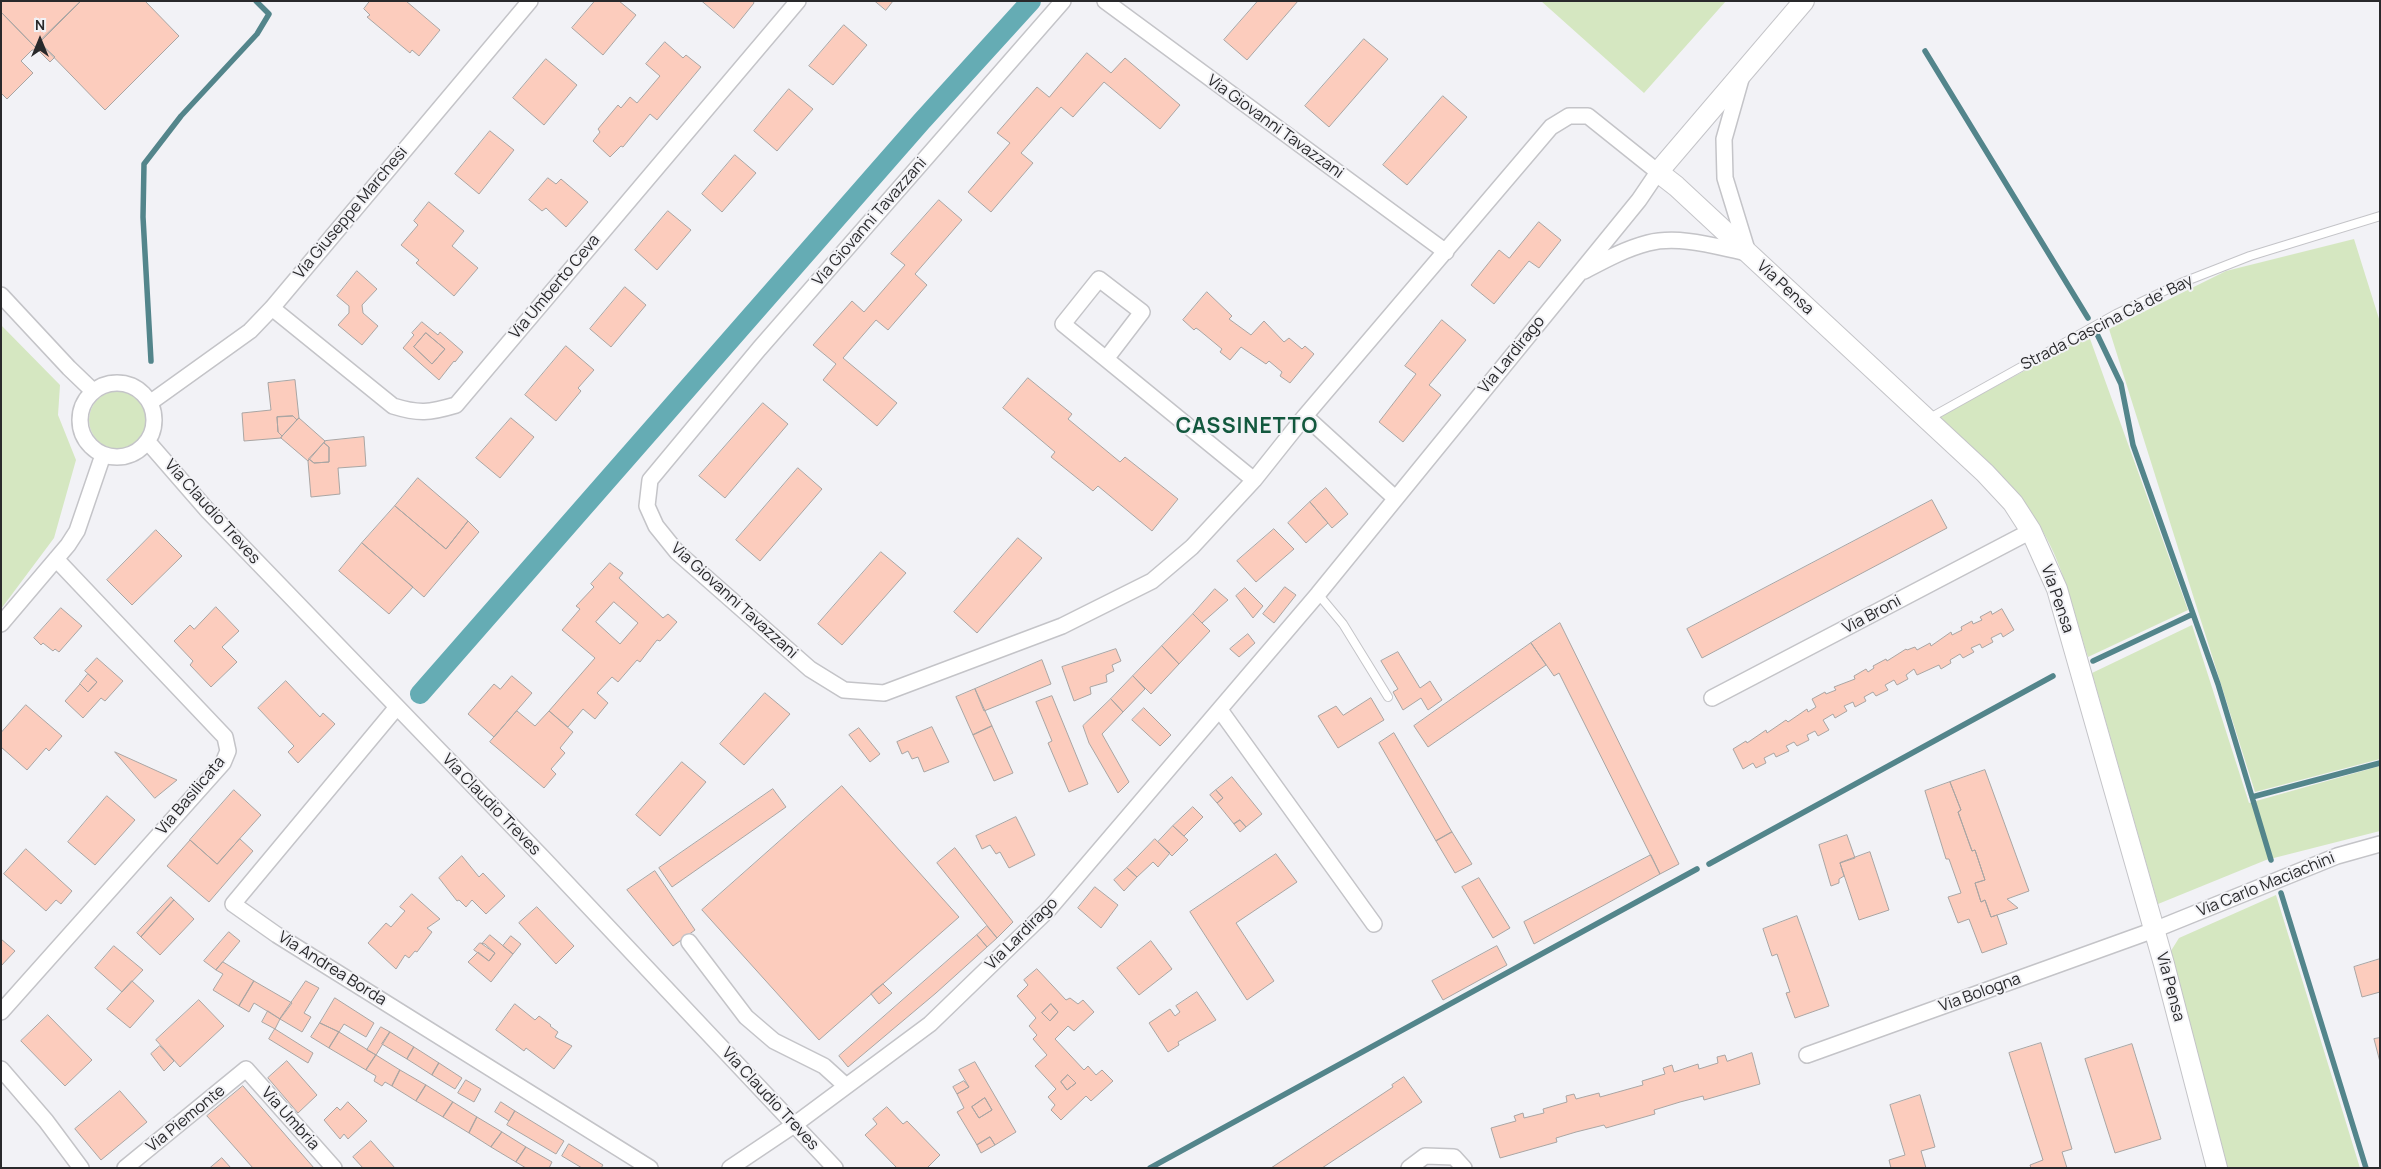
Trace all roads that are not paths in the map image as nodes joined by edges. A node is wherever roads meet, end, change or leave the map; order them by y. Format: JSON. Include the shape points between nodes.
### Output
{"nodes":[{"id":1,"x":530,"y":1,"type":"edge"},
{"id":2,"x":798,"y":1,"type":"edge"},
{"id":3,"x":1063,"y":1,"type":"edge"},
{"id":4,"x":1105,"y":1,"type":"edge"},
{"id":5,"x":1804,"y":1,"type":"edge"},
{"id":6,"x":1744,"y":71,"type":"junction"},
{"id":7,"x":1658,"y":172,"type":"junction"},
{"id":8,"x":2380,"y":216,"type":"edge"},
{"id":9,"x":1446,"y":252,"type":"junction"},
{"id":10,"x":1748,"y":254,"type":"junction"},
{"id":11,"x":1578,"y":274,"type":"junction"},
{"id":12,"x":1,"y":295,"type":"edge"},
{"id":13,"x":272,"y":308,"type":"junction"},
{"id":14,"x":1106,"y":359,"type":"junction"},
{"id":15,"x":93,"y":391,"type":"junction"},
{"id":16,"x":151,"y":402,"type":"junction"},
{"id":17,"x":1305,"y":416,"type":"junction"},
{"id":18,"x":1927,"y":420,"type":"junction"},
{"id":19,"x":148,"y":442,"type":"junction"},
{"id":20,"x":103,"y":455,"type":"junction"},
{"id":21,"x":1254,"y":480,"type":"junction"},
{"id":22,"x":1396,"y":498,"type":"junction"},
{"id":23,"x":2031,"y":531,"type":"junction"},
{"id":24,"x":56,"y":559,"type":"junction"},
{"id":25,"x":1318,"y":594,"type":"junction"},
{"id":26,"x":1,"y":624,"type":"edge"},
{"id":27,"x":1388,"y":697,"type":"dead end"},
{"id":28,"x":1712,"y":698,"type":"dead end"},
{"id":29,"x":397,"y":707,"type":"junction"},
{"id":30,"x":1220,"y":710,"type":"junction"},
{"id":31,"x":2380,"y":844,"type":"edge"},
{"id":32,"x":1374,"y":924,"type":"dead end"},
{"id":33,"x":2154,"y":930,"type":"junction"},
{"id":34,"x":690,"y":942,"type":"dead end"},
{"id":35,"x":1,"y":1012,"type":"edge"},
{"id":36,"x":1806,"y":1056,"type":"dead end"},
{"id":37,"x":246,"y":1069,"type":"joint"},
{"id":38,"x":1,"y":1070,"type":"edge"},
{"id":39,"x":846,"y":1086,"type":"junction"},
{"id":40,"x":794,"y":1125,"type":"junction"},
{"id":41,"x":80,"y":1168,"type":"edge"},
{"id":42,"x":125,"y":1168,"type":"edge"},
{"id":43,"x":334,"y":1168,"type":"edge"},
{"id":44,"x":650,"y":1168,"type":"edge"},
{"id":45,"x":730,"y":1168,"type":"edge"},
{"id":46,"x":835,"y":1168,"type":"edge"},
{"id":47,"x":1408,"y":1168,"type":"edge"},
{"id":48,"x":1464,"y":1168,"type":"edge"},
{"id":49,"x":2217,"y":1168,"type":"edge"}],
"edges":[{"from":1,"to":13,"type":"street","name":"Via Giuseppe Marchesi"},
{"from":2,"to":13,"type":"street","name":"Via Umberto Ceva","via":[[456,405],[415,413],[393,406]]},
{"from":3,"to":21,"type":"street","name":"Via Giovanni Tavazzani","via":[[759,349],[650,480],[647,506],[656,526],[677,552],[810,669],[844,690],[884,693],[1062,626],[1152,581],[1192,547]]},
{"from":4,"to":9,"type":"street","name":"Via Giovanni Tavazzani"},
{"from":5,"to":6,"type":"street","name":"Via Lardirago"},
{"from":6,"to":7,"type":"street","name":"Via Lardirago"},
{"from":6,"to":10,"type":"street","via":[[1724,139],[1725,178]]},
{"from":7,"to":9,"type":"street","name":"Via Giovanni Tavazzani","via":[[1588,116],[1569,116],[1551,127]]},
{"from":7,"to":10,"type":"street","name":"Via Pensa"},
{"from":7,"to":11,"type":"street","name":"Via Lardirago"},
{"from":8,"to":18,"type":"lane","name":"Strada Cascina Cà de' Bay","via":[[2250,256],[2180,283],[2116,314]]},
{"from":9,"to":17,"type":"street","name":"Via Giovanni Tavazzani"},
{"from":10,"to":11,"type":"street","via":[[1687,241],[1650,242],[1616,254]]},
{"from":10,"to":18,"type":"street","name":"Via Pensa"},
{"from":11,"to":22,"type":"street","name":"Via Lardirago"},
{"from":12,"to":15,"type":"street"},
{"from":13,"to":16,"type":"street","name":"Via Giuseppe Marchesi","via":[[250,331]]},
{"from":14,"to":14,"type":"street","via":[[1142,312],[1099,278],[1063,324]]},
{"from":14,"to":21,"type":"street"},
{"from":15,"to":16,"type":"street","via":[[111,384],[131,386]]},
{"from":15,"to":20,"type":"street","via":[[83,403],[82,433],[90,446]]},
{"from":16,"to":19,"type":"street","via":[[155,422]]},
{"from":17,"to":21,"type":"street","name":"Via Giovanni Tavazzani"},
{"from":17,"to":22,"type":"street"},
{"from":18,"to":23,"type":"street","name":"Via Pensa","via":[[2013,503]]},
{"from":19,"to":20,"type":"street","via":[[128,456],[115,458]]},
{"from":19,"to":29,"type":"street","name":"Via Claudio Treves","via":[[208,511]]},
{"from":20,"to":24,"type":"street","via":[[77,531]]},
{"from":22,"to":25,"type":"street","name":"Via Lardirago"},
{"from":23,"to":28,"type":"street","name":"Via Broni"},
{"from":23,"to":33,"type":"street","name":"Via Pensa","via":[[2057,589]]},
{"from":24,"to":26,"type":"street"},
{"from":24,"to":35,"type":"street","name":"Via Basilicata","via":[[225,737],[228,751],[223,763]]},
{"from":25,"to":27,"type":"lane","via":[[1343,624]]},
{"from":25,"to":30,"type":"street","name":"Via Lardirago"},
{"from":29,"to":40,"type":"street","name":"Via Claudio Treves"},
{"from":29,"to":44,"type":"street","name":"Via Andrea Borda","via":[[233,904],[277,935]]},
{"from":30,"to":32,"type":"street"},
{"from":30,"to":39,"type":"street","name":"Via Lardirago","via":[[1050,908],[930,1024]]},
{"from":31,"to":33,"type":"street","name":"Via Carlo Maciachini","via":[[2337,856]]},
{"from":33,"to":36,"type":"street","name":"Via Bologna"},
{"from":33,"to":49,"type":"street","name":"Via Pensa"},
{"from":34,"to":39,"type":"street","via":[[746,1017],[774,1041],[824,1066]]},
{"from":37,"to":42,"type":"street","name":"Via Piemonte"},
{"from":37,"to":43,"type":"street","name":"Via Umbria"},
{"from":38,"to":41,"type":"street","via":[[46,1121]]},
{"from":39,"to":40,"type":"street","name":"Via Lardirago"},
{"from":40,"to":45,"type":"street","name":"Via Lardirago"},
{"from":40,"to":46,"type":"street","name":"Via Claudio Treves"},
{"from":47,"to":48,"type":"street","via":[[1426,1156],[1454,1157]]}]}
